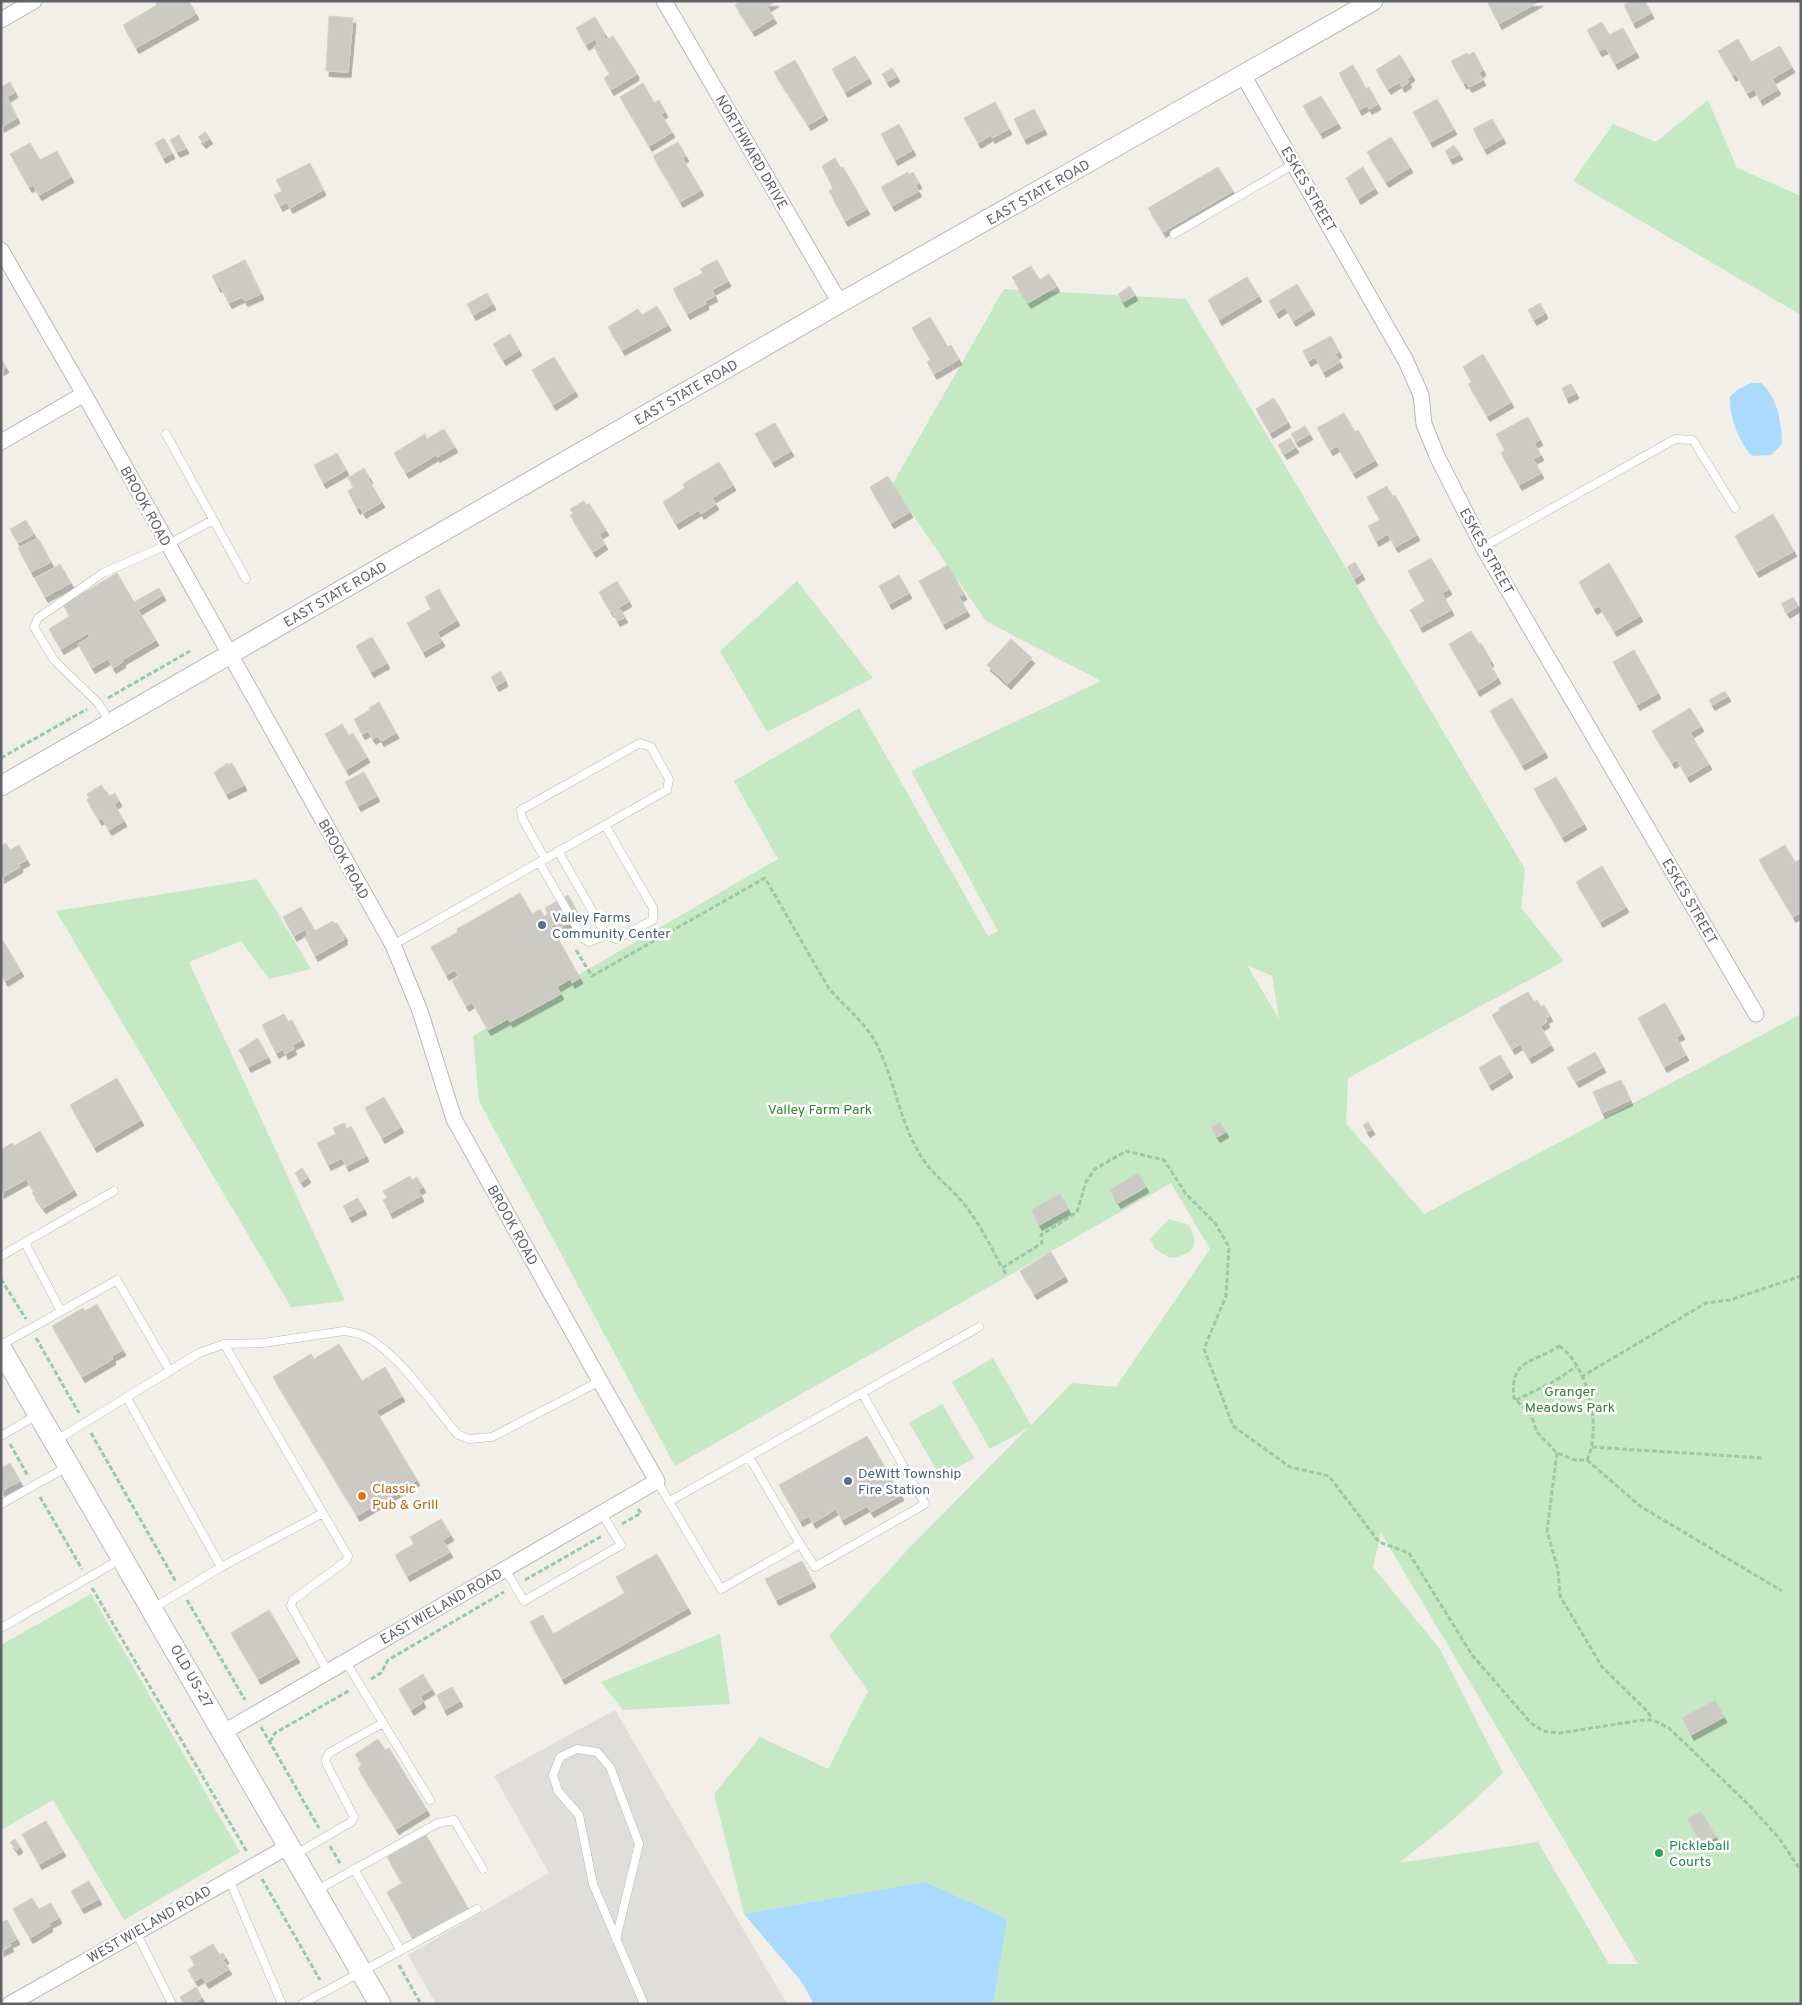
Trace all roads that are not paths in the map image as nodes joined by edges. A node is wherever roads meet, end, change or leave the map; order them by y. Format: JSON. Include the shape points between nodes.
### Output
{"nodes":[{"id":1,"x":34,"y":1,"type":"edge"},
{"id":2,"x":664,"y":1,"type":"edge"},
{"id":3,"x":1373,"y":1,"type":"edge"},
{"id":4,"x":1,"y":20,"type":"edge"},
{"id":5,"x":1243,"y":75,"type":"junction"},
{"id":6,"x":1294,"y":164,"type":"junction"},
{"id":7,"x":1174,"y":234,"type":"dead end"},
{"id":8,"x":1,"y":250,"type":"edge"},
{"id":9,"x":840,"y":304,"type":"junction"},
{"id":10,"x":84,"y":394,"type":"junction"},
{"id":11,"x":166,"y":434,"type":"dead end"},
{"id":12,"x":1,"y":442,"type":"edge"},
{"id":13,"x":1735,"y":508,"type":"dead end"},
{"id":14,"x":213,"y":520,"type":"junction"},
{"id":15,"x":167,"y":545,"type":"junction"},
{"id":16,"x":1483,"y":547,"type":"junction"},
{"id":17,"x":246,"y":579,"type":"dead end"},
{"id":18,"x":229,"y":655,"type":"junction"},
{"id":19,"x":111,"y":724,"type":"junction"},
{"id":20,"x":1,"y":786,"type":"edge"},
{"id":21,"x":605,"y":825,"type":"junction"},
{"id":22,"x":558,"y":852,"type":"junction"},
{"id":23,"x":542,"y":860,"type":"junction"},
{"id":24,"x":606,"y":935,"type":"junction"},
{"id":25,"x":393,"y":945,"type":"junction"},
{"id":26,"x":1756,"y":1014,"type":"dead end"},
{"id":27,"x":114,"y":1191,"type":"dead end"},
{"id":28,"x":26,"y":1243,"type":"junction"},
{"id":29,"x":1,"y":1256,"type":"edge"},
{"id":30,"x":61,"y":1311,"type":"junction"},
{"id":31,"x":979,"y":1327,"type":"dead end"},
{"id":32,"x":224,"y":1344,"type":"junction"},
{"id":33,"x":3,"y":1354,"type":"edge"},
{"id":34,"x":170,"y":1371,"type":"junction"},
{"id":35,"x":600,"y":1381,"type":"junction"},
{"id":36,"x":862,"y":1393,"type":"junction"},
{"id":37,"x":127,"y":1398,"type":"junction"},
{"id":38,"x":39,"y":1414,"type":"junction"},
{"id":39,"x":3,"y":1435,"type":"edge"},
{"id":40,"x":55,"y":1441,"type":"junction"},
{"id":41,"x":749,"y":1457,"type":"junction"},
{"id":42,"x":70,"y":1466,"type":"junction"},
{"id":43,"x":657,"y":1481,"type":"junction"},
{"id":44,"x":670,"y":1501,"type":"junction"},
{"id":45,"x":1,"y":1504,"type":"edge"},
{"id":46,"x":601,"y":1512,"type":"junction"},
{"id":47,"x":323,"y":1513,"type":"junction"},
{"id":48,"x":800,"y":1544,"type":"junction"},
{"id":49,"x":123,"y":1558,"type":"junction"},
{"id":50,"x":221,"y":1567,"type":"junction"},
{"id":51,"x":505,"y":1569,"type":"junction"},
{"id":52,"x":152,"y":1609,"type":"junction"},
{"id":53,"x":1,"y":1628,"type":"edge"},
{"id":54,"x":346,"y":1662,"type":"junction"},
{"id":55,"x":328,"y":1672,"type":"junction"},
{"id":56,"x":383,"y":1723,"type":"junction"},
{"id":57,"x":224,"y":1732,"type":"junction"},
{"id":58,"x":430,"y":1800,"type":"dead end"},
{"id":59,"x":292,"y":1850,"type":"junction"},
{"id":60,"x":354,"y":1869,"type":"junction"},
{"id":61,"x":483,"y":1869,"type":"dead end"},
{"id":62,"x":230,"y":1879,"type":"junction"},
{"id":63,"x":315,"y":1891,"type":"junction"},
{"id":64,"x":477,"y":1908,"type":"dead end"},
{"id":65,"x":136,"y":1932,"type":"junction"},
{"id":66,"x":616,"y":1940,"type":"junction"},
{"id":67,"x":400,"y":1950,"type":"junction"},
{"id":68,"x":361,"y":1971,"type":"junction"},
{"id":69,"x":10,"y":2004,"type":"edge"},
{"id":70,"x":172,"y":2004,"type":"edge"},
{"id":71,"x":282,"y":2004,"type":"edge"},
{"id":72,"x":302,"y":2004,"type":"edge"},
{"id":73,"x":380,"y":2004,"type":"edge"},
{"id":74,"x":644,"y":2004,"type":"edge"}],
"edges":[{"from":1,"to":4,"type":"street"},
{"from":2,"to":9,"type":"street","name":"NORTHWARD DRIVE"},
{"from":3,"to":5,"type":"street","name":"EAST STATE ROAD"},
{"from":5,"to":6,"type":"street","name":"ESKES STREET"},
{"from":5,"to":9,"type":"street","name":"EAST STATE ROAD"},
{"from":6,"to":7,"type":"lane"},
{"from":6,"to":16,"type":"street","name":"ESKES STREET","via":[[1406,361],[1421,395],[1424,424],[1437,456]]},
{"from":8,"to":10,"type":"street","name":"BROOK ROAD"},
{"from":9,"to":18,"type":"street","name":"EAST STATE ROAD"},
{"from":10,"to":12,"type":"street"},
{"from":10,"to":15,"type":"street","name":"BROOK ROAD"},
{"from":11,"to":14,"type":"lane"},
{"from":13,"to":16,"type":"lane","via":[[1693,440],[1675,438]]},
{"from":14,"to":15,"type":"lane"},
{"from":14,"to":17,"type":"lane"},
{"from":15,"to":18,"type":"street","name":"BROOK ROAD"},
{"from":15,"to":19,"type":"lane","via":[[103,573],[38,618],[34,627],[54,660],[98,703]]},
{"from":16,"to":26,"type":"street","name":"ESKES STREET"},
{"from":18,"to":19,"type":"street","name":"EAST STATE ROAD"},
{"from":18,"to":25,"type":"street","name":"BROOK ROAD"},
{"from":19,"to":20,"type":"street","name":"EAST STATE ROAD"},
{"from":21,"to":22,"type":"lane"},
{"from":21,"to":23,"type":"lane","via":[[667,790],[669,779],[651,747],[640,743],[521,810]]},
{"from":21,"to":24,"type":"lane","via":[[653,908],[653,920],[616,940]]},
{"from":22,"to":23,"type":"lane"},
{"from":22,"to":24,"type":"lane"},
{"from":23,"to":24,"type":"lane","via":[[583,938],[589,942]]},
{"from":23,"to":25,"type":"lane"},
{"from":25,"to":35,"type":"street","name":"BROOK ROAD","via":[[420,1010],[454,1120]]},
{"from":27,"to":28,"type":"lane"},
{"from":28,"to":29,"type":"lane"},
{"from":28,"to":30,"type":"lane"},
{"from":30,"to":33,"type":"lane","via":[[31,1328]]},
{"from":30,"to":34,"type":"lane","via":[[117,1280]]},
{"from":31,"to":36,"type":"lane"},
{"from":32,"to":34,"type":"lane","via":[[199,1353]]},
{"from":32,"to":35,"type":"lane","via":[[263,1344],[356,1332],[388,1351],[457,1434],[469,1439],[492,1437]]},
{"from":32,"to":47,"type":"lane"},
{"from":33,"to":38,"type":"main road","name":"OLD US-27"},
{"from":34,"to":37,"type":"lane"},
{"from":35,"to":43,"type":"street","name":"BROOK ROAD"},
{"from":36,"to":41,"type":"lane"},
{"from":36,"to":48,"type":"lane","via":[[925,1504],[815,1567]]},
{"from":37,"to":40,"type":"lane"},
{"from":37,"to":50,"type":"lane"},
{"from":38,"to":39,"type":"lane"},
{"from":38,"to":40,"type":"main road","name":"OLD US-27"},
{"from":40,"to":42,"type":"main road","name":"OLD US-27"},
{"from":41,"to":44,"type":"lane"},
{"from":41,"to":48,"type":"lane"},
{"from":42,"to":45,"type":"lane"},
{"from":42,"to":49,"type":"main road","name":"OLD US-27"},
{"from":43,"to":44,"type":"lane"},
{"from":43,"to":46,"type":"street","name":"EAST WIELAND ROAD"},
{"from":44,"to":48,"type":"lane","via":[[721,1589]]},
{"from":46,"to":51,"type":"street","name":"EAST WIELAND ROAD"},
{"from":46,"to":51,"type":"lane","via":[[621,1545],[524,1601]]},
{"from":47,"to":50,"type":"lane"},
{"from":47,"to":55,"type":"lane","via":[[348,1556],[346,1561],[293,1600],[291,1606]]},
{"from":49,"to":52,"type":"main road","name":"OLD US-27"},
{"from":49,"to":53,"type":"lane"},
{"from":50,"to":52,"type":"lane"},
{"from":51,"to":54,"type":"street","name":"EAST WIELAND ROAD"},
{"from":52,"to":57,"type":"main road","name":"OLD US-27"},
{"from":54,"to":55,"type":"street","name":"EAST WIELAND ROAD"},
{"from":54,"to":56,"type":"lane"},
{"from":55,"to":57,"type":"street","name":"EAST WIELAND ROAD"},
{"from":56,"to":58,"type":"lane"},
{"from":56,"to":59,"type":"lane","via":[[329,1754],[326,1759],[354,1817],[351,1822]]},
{"from":57,"to":59,"type":"main road","name":"OLD US-27"},
{"from":59,"to":62,"type":"street","name":"WEST WIELAND ROAD","via":[[254,1865]]},
{"from":59,"to":63,"type":"main road","name":"OLD US-27"},
{"from":60,"to":61,"type":"lane","via":[[438,1823],[454,1820]]},
{"from":60,"to":63,"type":"lane"},
{"from":60,"to":67,"type":"lane"},
{"from":62,"to":65,"type":"street","name":"WEST WIELAND ROAD"},
{"from":62,"to":71,"type":"lane"},
{"from":63,"to":68,"type":"main road","name":"OLD US-27"},
{"from":64,"to":67,"type":"lane"},
{"from":65,"to":69,"type":"street","name":"WEST WIELAND ROAD"},
{"from":65,"to":70,"type":"lane"},
{"from":66,"to":66,"type":"lane","via":[[593,1884],[579,1815],[558,1791],[553,1775],[560,1757],[577,1749],[597,1752],[610,1766],[639,1844]]},
{"from":66,"to":74,"type":"lane"},
{"from":67,"to":68,"type":"lane"},
{"from":68,"to":72,"type":"lane"},
{"from":68,"to":73,"type":"main road","name":"OLD US-27"}]}
